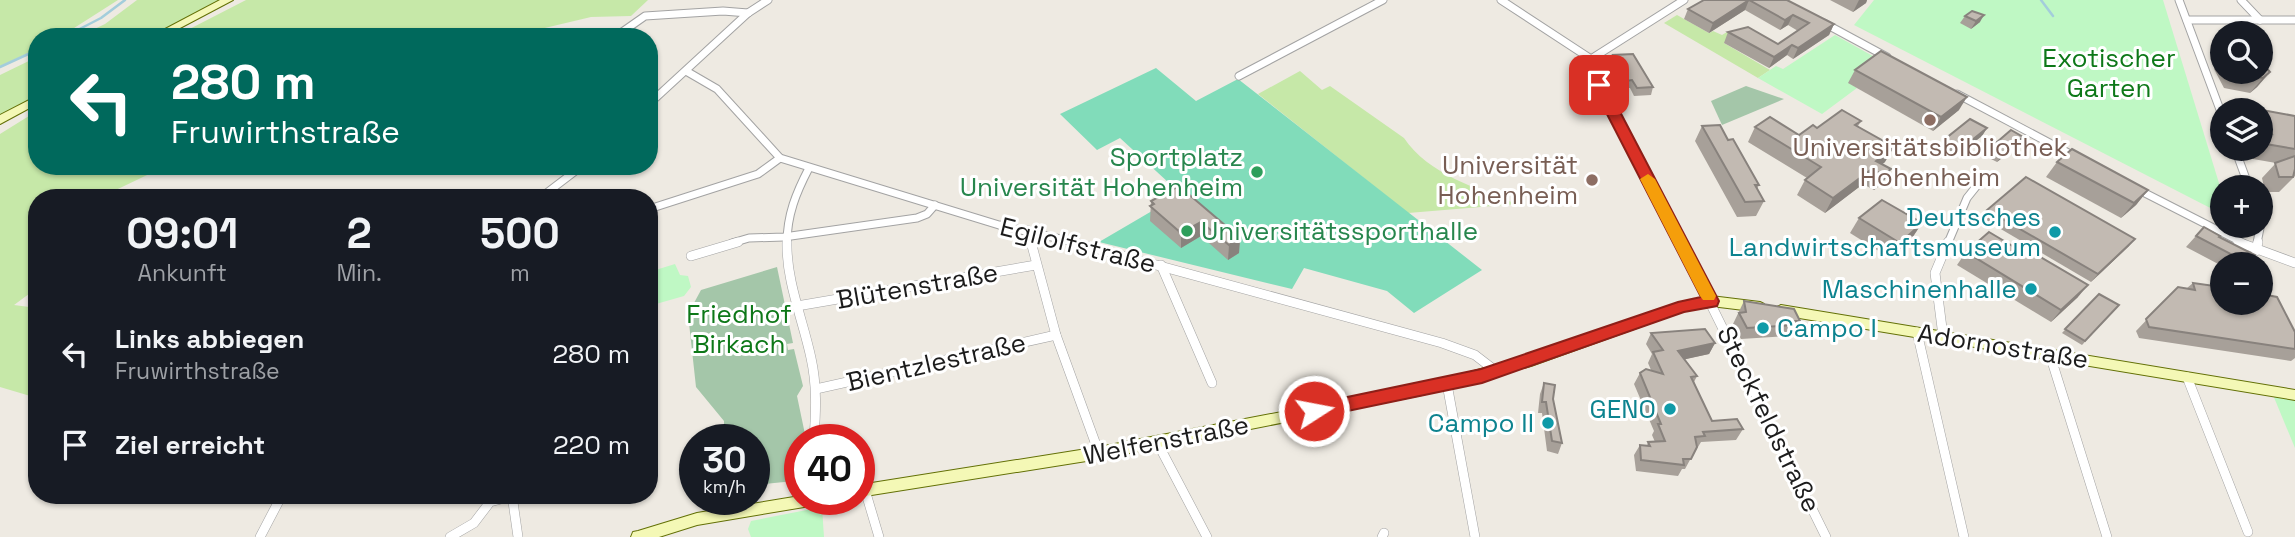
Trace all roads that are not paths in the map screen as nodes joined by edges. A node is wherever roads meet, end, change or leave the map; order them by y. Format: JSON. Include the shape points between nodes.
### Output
{"nodes":[{"id":1,"x":228,"y":0,"type":"edge"},
{"id":2,"x":768,"y":0,"type":"edge"},
{"id":3,"x":1383,"y":0,"type":"edge"},
{"id":4,"x":1501,"y":0,"type":"edge"},
{"id":5,"x":1685,"y":0,"type":"edge"},
{"id":6,"x":2179,"y":0,"type":"edge"},
{"id":7,"x":2241,"y":0,"type":"edge"},
{"id":8,"x":748,"y":13,"type":"junction"},
{"id":9,"x":1814,"y":18,"type":"edge"},
{"id":10,"x":2187,"y":20,"type":"junction"},
{"id":11,"x":2260,"y":20,"type":"junction"},
{"id":12,"x":2295,"y":20,"type":"edge"},
{"id":13,"x":173,"y":28,"type":"edge"},
{"id":14,"x":628,"y":28,"type":"edge"},
{"id":15,"x":1591,"y":59,"type":"junction"},
{"id":16,"x":1900,"y":64,"type":"edge"},
{"id":17,"x":686,"y":71,"type":"junction"},
{"id":18,"x":1239,"y":76,"type":"dead end"},
{"id":19,"x":1946,"y":88,"type":"edge"},
{"id":20,"x":658,"y":96,"type":"edge"},
{"id":21,"x":2216,"y":98,"type":"edge"},
{"id":22,"x":28,"y":104,"type":"edge"},
{"id":23,"x":0,"y":120,"type":"edge"},
{"id":24,"x":780,"y":158,"type":"junction"},
{"id":25,"x":2079,"y":158,"type":"edge"},
{"id":26,"x":809,"y":168,"type":"junction"},
{"id":27,"x":570,"y":175,"type":"edge"},
{"id":28,"x":1979,"y":183,"type":"dead end"},
{"id":29,"x":2127,"y":184,"type":"edge"},
{"id":30,"x":552,"y":189,"type":"edge"},
{"id":31,"x":935,"y":205,"type":"junction"},
{"id":32,"x":658,"y":206,"type":"edge"},
{"id":33,"x":1028,"y":230,"type":"junction"},
{"id":34,"x":784,"y":237,"type":"junction"},
{"id":35,"x":2258,"y":238,"type":"edge"},
{"id":36,"x":2256,"y":251,"type":"junction"},
{"id":37,"x":691,"y":256,"type":"dead end"},
{"id":38,"x":2295,"y":263,"type":"edge"},
{"id":39,"x":1036,"y":265,"type":"junction"},
{"id":40,"x":1161,"y":265,"type":"junction"},
{"id":41,"x":797,"y":306,"type":"junction"},
{"id":42,"x":1714,"y":306,"type":"junction"},
{"id":43,"x":1917,"y":332,"type":"junction"},
{"id":44,"x":1056,"y":335,"type":"junction"},
{"id":45,"x":1943,"y":336,"type":"junction"},
{"id":46,"x":2050,"y":355,"type":"junction"},
{"id":47,"x":1497,"y":372,"type":"junction"},
{"id":48,"x":2187,"y":377,"type":"junction"},
{"id":49,"x":1212,"y":383,"type":"dead end"},
{"id":50,"x":1447,"y":384,"type":"junction"},
{"id":51,"x":816,"y":389,"type":"junction"},
{"id":52,"x":2295,"y":395,"type":"edge"},
{"id":53,"x":815,"y":424,"type":"edge"},
{"id":54,"x":1157,"y":442,"type":"junction"},
{"id":55,"x":1100,"y":453,"type":"junction"},
{"id":56,"x":875,"y":488,"type":"edge"},
{"id":57,"x":277,"y":504,"type":"edge"},
{"id":58,"x":488,"y":504,"type":"edge"},
{"id":59,"x":513,"y":504,"type":"edge"},
{"id":60,"x":784,"y":504,"type":"edge"},
{"id":61,"x":871,"y":515,"type":"edge"},
{"id":62,"x":2248,"y":531,"type":"dead end"},
{"id":63,"x":260,"y":537,"type":"edge"},
{"id":64,"x":450,"y":537,"type":"edge"},
{"id":65,"x":517,"y":537,"type":"edge"},
{"id":66,"x":639,"y":537,"type":"edge"},
{"id":67,"x":879,"y":537,"type":"edge"},
{"id":68,"x":1207,"y":537,"type":"edge"},
{"id":69,"x":1475,"y":537,"type":"edge"},
{"id":70,"x":1826,"y":537,"type":"edge"},
{"id":71,"x":1964,"y":537,"type":"edge"},
{"id":72,"x":2107,"y":537,"type":"edge"}],
"edges":[{"from":1,"to":13,"type":"street"},
{"from":2,"to":8,"type":"street"},
{"from":3,"to":18,"type":"street"},
{"from":4,"to":15,"type":"street"},
{"from":5,"to":15,"type":"street"},
{"from":6,"to":10,"type":"street"},
{"from":7,"to":11,"type":"street"},
{"from":8,"to":14,"type":"street","via":[[645,16]]},
{"from":8,"to":17,"type":"street"},
{"from":9,"to":16,"type":"street"},
{"from":10,"to":11,"type":"street"},
{"from":10,"to":21,"type":"street"},
{"from":11,"to":12,"type":"street"},
{"from":15,"to":42,"type":"street","name":"Steckfeldstraße","via":[[1589,65]]},
{"from":17,"to":20,"type":"street"},
{"from":17,"to":24,"type":"street","name":"Egilolfstraße","via":[[717,89]]},
{"from":19,"to":25,"type":"street"},
{"from":22,"to":23,"type":"street"},
{"from":24,"to":26,"type":"street","name":"Egilolfstraße"},
{"from":24,"to":32,"type":"street","via":[[758,174]]},
{"from":26,"to":31,"type":"street","name":"Egilolfstraße"},
{"from":26,"to":34,"type":"street","via":[[800,182]]},
{"from":27,"to":30,"type":"street"},
{"from":28,"to":45,"type":"street","via":[[1967,198],[1935,273]]},
{"from":29,"to":36,"type":"street"},
{"from":31,"to":33,"type":"street","name":"Egilolfstraße"},
{"from":31,"to":34,"type":"street","via":[[917,218]]},
{"from":33,"to":39,"type":"street"},
{"from":33,"to":40,"type":"street","name":"Egilolfstraße"},
{"from":34,"to":37,"type":"street","via":[[750,238]]},
{"from":34,"to":41,"type":"street"},
{"from":35,"to":36,"type":"street"},
{"from":36,"to":38,"type":"street"},
{"from":39,"to":41,"type":"street","name":"Blütenstraße"},
{"from":39,"to":44,"type":"street"},
{"from":40,"to":47,"type":"street","name":"Egilolfstraße","via":[[1478,356]]},
{"from":40,"to":49,"type":"street"},
{"from":41,"to":51,"type":"street"},
{"from":42,"to":43,"type":"street","name":"Adornostraße"},
{"from":42,"to":47,"type":"street","name":"Welfenstraße","via":[[1683,306]]},
{"from":42,"to":70,"type":"street","name":"Steckfeldstraße"},
{"from":43,"to":45,"type":"street","name":"Adornostraße"},
{"from":43,"to":71,"type":"street"},
{"from":44,"to":51,"type":"street","name":"Bientzlestraße"},
{"from":44,"to":55,"type":"street"},
{"from":45,"to":46,"type":"street","name":"Adornostraße"},
{"from":46,"to":48,"type":"street","name":"Adornostraße"},
{"from":46,"to":72,"type":"street"},
{"from":47,"to":50,"type":"street","name":"Welfenstraße"},
{"from":48,"to":52,"type":"street","name":"Adornostraße"},
{"from":48,"to":62,"type":"street"},
{"from":50,"to":54,"type":"street","name":"Welfenstraße"},
{"from":50,"to":69,"type":"street"},
{"from":51,"to":53,"type":"street"},
{"from":54,"to":55,"type":"street","name":"Welfenstraße"},
{"from":54,"to":68,"type":"street"},
{"from":55,"to":56,"type":"street","name":"Welfenstraße"},
{"from":57,"to":63,"type":"street"},
{"from":58,"to":64,"type":"street","via":[[474,523]]},
{"from":59,"to":65,"type":"street"},
{"from":60,"to":66,"type":"street","via":[[697,519]]},
{"from":61,"to":67,"type":"street"}]}
